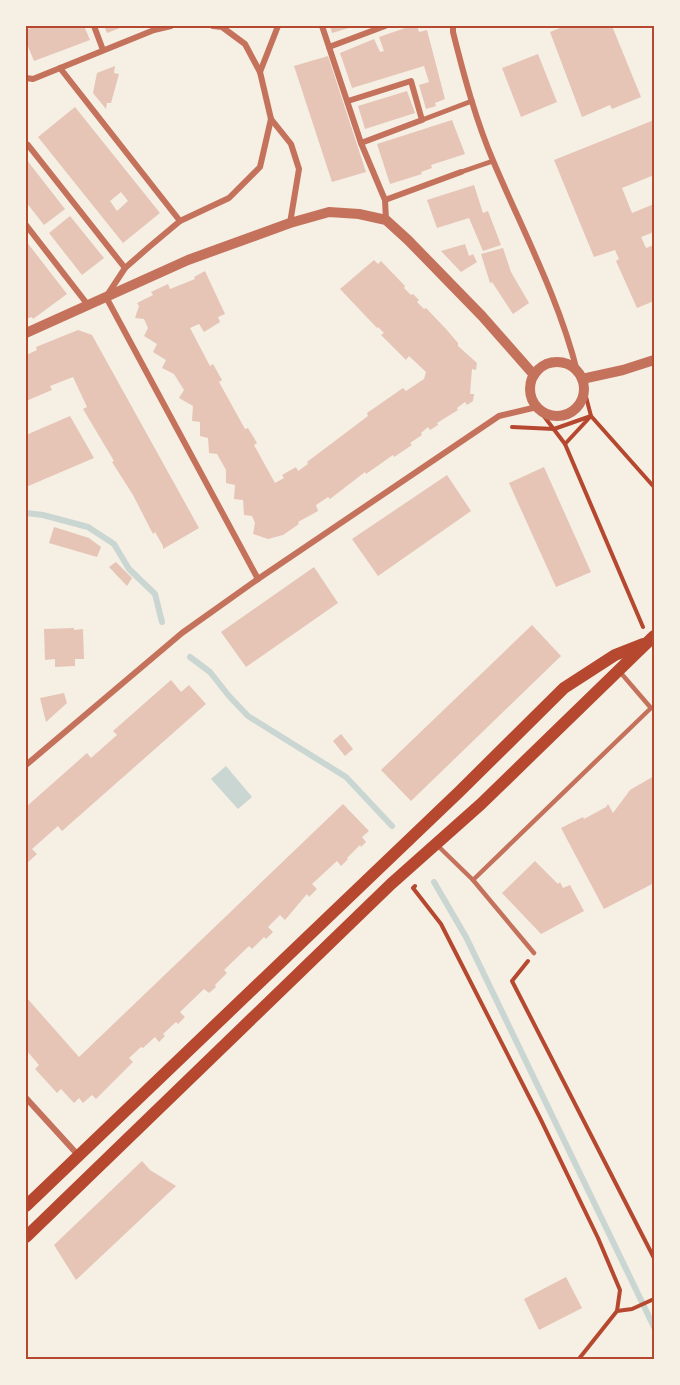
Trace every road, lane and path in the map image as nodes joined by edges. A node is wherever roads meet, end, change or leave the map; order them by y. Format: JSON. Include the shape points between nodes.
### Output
{"nodes":[{"id":1,"x":93,"y":26,"type":"edge"},
{"id":2,"x":171,"y":26,"type":"edge"},
{"id":3,"x":213,"y":26,"type":"edge"},
{"id":4,"x":224,"y":26,"type":"edge"},
{"id":5,"x":278,"y":26,"type":"edge"},
{"id":6,"x":322,"y":26,"type":"edge"},
{"id":7,"x":385,"y":26,"type":"edge"},
{"id":8,"x":453,"y":26,"type":"edge"},
{"id":9,"x":153,"y":28,"type":"edge"},
{"id":10,"x":329,"y":47,"type":"junction"},
{"id":11,"x":103,"y":50,"type":"junction"},
{"id":12,"x":60,"y":68,"type":"junction"},
{"id":13,"x":260,"y":72,"type":"junction"},
{"id":14,"x":26,"y":78,"type":"edge"},
{"id":15,"x":348,"y":101,"type":"junction"},
{"id":16,"x":472,"y":101,"type":"junction"},
{"id":17,"x":271,"y":119,"type":"junction"},
{"id":18,"x":422,"y":120,"type":"junction"},
{"id":19,"x":361,"y":143,"type":"junction"},
{"id":20,"x":28,"y":145,"type":"dead end"},
{"id":21,"x":493,"y":161,"type":"junction"},
{"id":22,"x":461,"y":172,"type":"joint"},
{"id":23,"x":385,"y":200,"type":"junction"},
{"id":24,"x":386,"y":220,"type":"junction"},
{"id":25,"x":180,"y":221,"type":"junction"},
{"id":26,"x":290,"y":223,"type":"junction"},
{"id":27,"x":26,"y":225,"type":"edge"},
{"id":28,"x":125,"y":268,"type":"junction"},
{"id":29,"x":106,"y":297,"type":"junction"},
{"id":30,"x":88,"y":305,"type":"junction"},
{"id":31,"x":26,"y":333,"type":"edge"},
{"id":32,"x":654,"y":360,"type":"edge"},
{"id":33,"x":534,"y":375,"type":"junction"},
{"id":34,"x":579,"y":375,"type":"junction"},
{"id":35,"x":537,"y":407,"type":"junction"},
{"id":36,"x":499,"y":416,"type":"junction"},
{"id":37,"x":591,"y":416,"type":"junction"},
{"id":38,"x":554,"y":429,"type":"junction"},
{"id":39,"x":564,"y":444,"type":"junction"},
{"id":40,"x":654,"y":487,"type":"edge"},
{"id":41,"x":258,"y":579,"type":"junction"},
{"id":42,"x":652,"y":639,"type":"edge"},
{"id":43,"x":620,"y":672,"type":"junction"},
{"id":44,"x":26,"y":765,"type":"edge"},
{"id":45,"x":436,"y":844,"type":"junction"},
{"id":46,"x":412,"y":865,"type":"junction"},
{"id":47,"x":473,"y":880,"type":"junction"},
{"id":48,"x":534,"y":953,"type":"joint"},
{"id":49,"x":26,"y":1098,"type":"edge"},
{"id":50,"x":78,"y":1155,"type":"junction"},
{"id":51,"x":26,"y":1206,"type":"edge"},
{"id":52,"x":26,"y":1237,"type":"edge"},
{"id":53,"x":654,"y":1258,"type":"edge"},
{"id":54,"x":654,"y":1299,"type":"edge"},
{"id":55,"x":617,"y":1311,"type":"junction"},
{"id":56,"x":578,"y":1359,"type":"edge"}],
"edges":[{"from":1,"to":11,"type":"street"},
{"from":2,"to":9,"type":"street"},
{"from":3,"to":4,"type":"street"},
{"from":4,"to":13,"type":"street","via":[[245,44]]},
{"from":5,"to":13,"type":"street"},
{"from":6,"to":10,"type":"street"},
{"from":7,"to":10,"type":"street"},
{"from":8,"to":16,"type":"street"},
{"from":9,"to":11,"type":"street"},
{"from":10,"to":15,"type":"street"},
{"from":11,"to":12,"type":"street"},
{"from":12,"to":14,"type":"street"},
{"from":12,"to":25,"type":"street"},
{"from":13,"to":17,"type":"street"},
{"from":15,"to":18,"type":"street","via":[[411,81]]},
{"from":15,"to":19,"type":"street"},
{"from":16,"to":18,"type":"street"},
{"from":16,"to":21,"type":"street"},
{"from":17,"to":25,"type":"street","via":[[260,167],[229,198]]},
{"from":17,"to":26,"type":"street","via":[[291,144],[299,169]]},
{"from":18,"to":19,"type":"street"},
{"from":19,"to":23,"type":"street"},
{"from":20,"to":28,"type":"street"},
{"from":21,"to":22,"type":"street"},
{"from":21,"to":34,"type":"street","via":[[568,337]]},
{"from":22,"to":23,"type":"street"},
{"from":23,"to":24,"type":"street"},
{"from":24,"to":26,"type":"street","via":[[329,212]]},
{"from":24,"to":33,"type":"street","via":[[482,316]]},
{"from":25,"to":28,"type":"street"},
{"from":26,"to":29,"type":"street","via":[[188,260]]},
{"from":27,"to":30,"type":"street"},
{"from":28,"to":29,"type":"street"},
{"from":29,"to":30,"type":"street"},
{"from":29,"to":41,"type":"street"},
{"from":30,"to":31,"type":"street"},
{"from":32,"to":34,"type":"street"},
{"from":33,"to":34,"type":"street","via":[[554,363],[569,366]]},
{"from":33,"to":35,"type":"street","via":[[530,393]]},
{"from":34,"to":35,"type":"street","via":[[583,397],[573,411],[557,416]]},
{"from":34,"to":37,"type":"path"},
{"from":35,"to":36,"type":"street"},
{"from":35,"to":38,"type":"path"},
{"from":36,"to":38,"type":"path","via":[[507,427]]},
{"from":36,"to":41,"type":"street"},
{"from":37,"to":38,"type":"path"},
{"from":37,"to":39,"type":"path"},
{"from":37,"to":40,"type":"path"},
{"from":38,"to":39,"type":"path"},
{"from":39,"to":42,"type":"path"},
{"from":41,"to":44,"type":"street","via":[[182,633]]},
{"from":42,"to":43,"type":"main road"},
{"from":42,"to":50,"type":"main road","via":[[615,655],[564,688]]},
{"from":43,"to":45,"type":"main road"},
{"from":43,"to":47,"type":"lane","via":[[651,708]]},
{"from":45,"to":46,"type":"main road"},
{"from":45,"to":47,"type":"lane"},
{"from":46,"to":52,"type":"main road"},
{"from":46,"to":55,"type":"path","via":[[422,879],[413,888],[441,924],[598,1238],[620,1290]]},
{"from":47,"to":48,"type":"lane"},
{"from":48,"to":53,"type":"path","via":[[512,981]]},
{"from":49,"to":50,"type":"street"},
{"from":50,"to":51,"type":"main road"},
{"from":54,"to":55,"type":"path","via":[[632,1310]]},
{"from":55,"to":56,"type":"path"}]}
